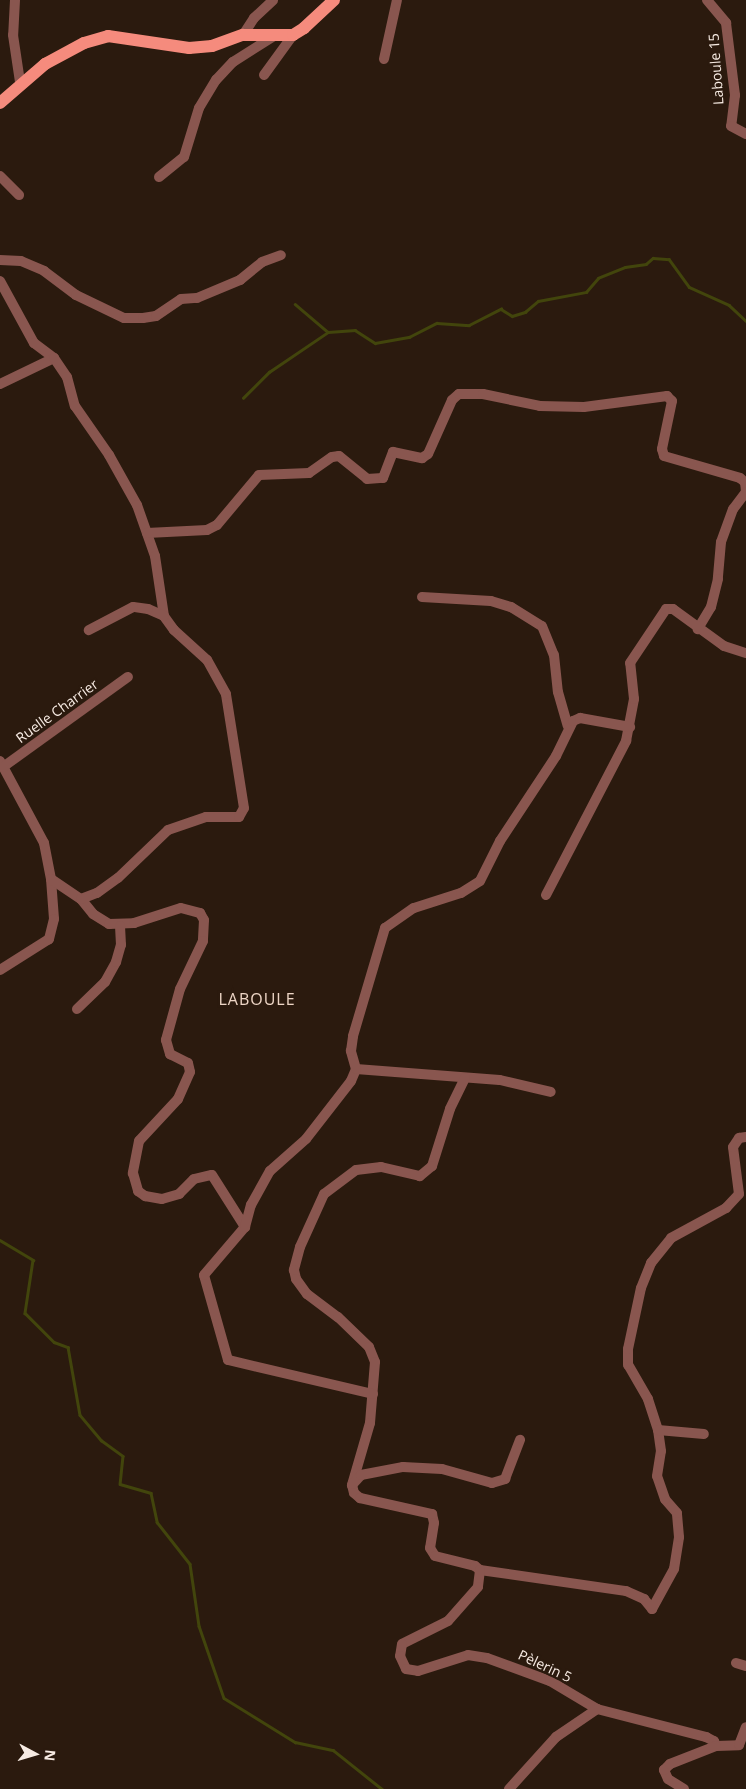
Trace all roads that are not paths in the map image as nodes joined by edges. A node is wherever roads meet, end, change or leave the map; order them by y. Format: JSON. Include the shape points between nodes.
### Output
{"nodes":[{"id":1,"x":15,"y":0,"type":"edge"},
{"id":2,"x":273,"y":0,"type":"edge"},
{"id":3,"x":334,"y":0,"type":"edge"},
{"id":4,"x":398,"y":0,"type":"edge"},
{"id":5,"x":707,"y":0,"type":"edge"},
{"id":6,"x":243,"y":35,"type":"junction"},
{"id":7,"x":293,"y":35,"type":"junction"},
{"id":8,"x":274,"y":36,"type":"junction"},
{"id":9,"x":384,"y":59,"type":"dead end"},
{"id":10,"x":264,"y":75,"type":"dead end"},
{"id":11,"x":20,"y":82,"type":"junction"},
{"id":12,"x":0,"y":103,"type":"edge"},
{"id":13,"x":746,"y":134,"type":"edge"},
{"id":14,"x":0,"y":176,"type":"edge"},
{"id":15,"x":159,"y":177,"type":"dead end"},
{"id":16,"x":19,"y":195,"type":"dead end"},
{"id":17,"x":281,"y":255,"type":"dead end"},
{"id":18,"x":0,"y":260,"type":"edge"},
{"id":19,"x":0,"y":281,"type":"edge"},
{"id":20,"x":54,"y":358,"type":"junction"},
{"id":21,"x":0,"y":384,"type":"edge"},
{"id":22,"x":147,"y":533,"type":"junction"},
{"id":23,"x":422,"y":597,"type":"dead end"},
{"id":24,"x":164,"y":616,"type":"junction"},
{"id":25,"x":698,"y":629,"type":"junction"},
{"id":26,"x":88,"y":630,"type":"dead end"},
{"id":27,"x":746,"y":653,"type":"edge"},
{"id":28,"x":128,"y":677,"type":"dead end"},
{"id":29,"x":568,"y":726,"type":"junction"},
{"id":30,"x":630,"y":727,"type":"junction"},
{"id":31,"x":2,"y":764,"type":"edge"},
{"id":32,"x":52,"y":879,"type":"junction"},
{"id":33,"x":546,"y":895,"type":"dead end"},
{"id":34,"x":81,"y":899,"type":"junction"},
{"id":35,"x":120,"y":926,"type":"junction"},
{"id":36,"x":0,"y":970,"type":"edge"},
{"id":37,"x":77,"y":1008,"type":"dead end"},
{"id":38,"x":356,"y":1069,"type":"junction"},
{"id":39,"x":465,"y":1078,"type":"junction"},
{"id":40,"x":551,"y":1092,"type":"dead end"},
{"id":41,"x":746,"y":1137,"type":"edge"},
{"id":42,"x":245,"y":1227,"type":"junction"},
{"id":43,"x":373,"y":1394,"type":"junction"},
{"id":44,"x":658,"y":1430,"type":"junction"},
{"id":45,"x":704,"y":1434,"type":"dead end"},
{"id":46,"x":520,"y":1440,"type":"dead end"},
{"id":47,"x":352,"y":1485,"type":"junction"},
{"id":48,"x":480,"y":1570,"type":"junction"},
{"id":49,"x":597,"y":1709,"type":"junction"},
{"id":50,"x":746,"y":1727,"type":"edge"},
{"id":51,"x":716,"y":1746,"type":"junction"},
{"id":52,"x":509,"y":1789,"type":"edge"},
{"id":53,"x":684,"y":1789,"type":"edge"}],
"edges":[{"from":1,"to":11,"type":"street","via":[[14,36]]},
{"from":2,"to":6,"type":"street","via":[[254,18]]},
{"from":3,"to":7,"type":"main road"},
{"from":4,"to":9,"type":"street"},
{"from":5,"to":13,"type":"street","name":"Laboule 15","via":[[726,23],[735,95],[731,126]]},
{"from":6,"to":8,"type":"main road"},
{"from":6,"to":11,"type":"main road","via":[[212,46],[189,48],[108,36],[84,43]]},
{"from":7,"to":8,"type":"main road"},
{"from":7,"to":10,"type":"street"},
{"from":8,"to":15,"type":"street","via":[[233,62],[216,80],[198,108],[184,157]]},
{"from":11,"to":12,"type":"main road"},
{"from":14,"to":16,"type":"street"},
{"from":17,"to":18,"type":"street","via":[[262,262],[240,280],[197,298],[181,299],[156,316],[143,318],[124,318],[76,295],[44,271],[21,261]]},
{"from":19,"to":20,"type":"street","via":[[34,343]]},
{"from":20,"to":21,"type":"street"},
{"from":20,"to":22,"type":"street","via":[[67,377],[75,406],[109,455],[137,506]]},
{"from":22,"to":24,"type":"street","via":[[155,556]]},
{"from":22,"to":25,"type":"street","via":[[207,530],[217,525],[259,475],[309,473],[332,456],[339,456],[367,479],[383,478],[393,452],[422,458],[428,454],[452,400],[460,394],[483,394],[540,406],[584,407],[667,396],[672,401],[662,449],[664,456],[745,482],[746,492],[733,509],[721,542],[718,579],[711,607]]},
{"from":23,"to":29,"type":"street","via":[[491,600],[512,607],[542,626],[554,655],[558,692]]},
{"from":24,"to":26,"type":"street","via":[[133,607]]},
{"from":24,"to":34,"type":"street","via":[[178,634],[207,660],[226,694],[233,751],[244,800],[242,815],[206,817],[168,830],[118,878],[97,893]]},
{"from":25,"to":27,"type":"street","via":[[724,646]]},
{"from":25,"to":30,"type":"street","via":[[673,609],[666,609],[630,663],[634,699]]},
{"from":28,"to":31,"type":"street","name":"Ruelle Charrier"},
{"from":29,"to":30,"type":"street","via":[[580,718]]},
{"from":29,"to":38,"type":"street","via":[[556,756],[500,841],[480,881],[460,893],[414,908],[385,928],[353,1036]]},
{"from":30,"to":33,"type":"street","via":[[619,757]]},
{"from":31,"to":32,"type":"street","via":[[44,843]]},
{"from":32,"to":34,"type":"street"},
{"from":32,"to":36,"type":"street","via":[[54,919],[49,939]]},
{"from":34,"to":35,"type":"street","via":[[102,920]]},
{"from":35,"to":37,"type":"street","via":[[121,945],[116,962],[105,982]]},
{"from":35,"to":42,"type":"street","via":[[181,908],[200,912],[206,930],[180,989],[166,1040],[170,1054],[188,1063],[190,1072],[178,1099],[139,1141],[134,1163],[135,1184],[145,1196],[162,1200],[179,1194],[194,1179],[212,1175]]},
{"from":38,"to":39,"type":"street"},
{"from":38,"to":42,"type":"street","via":[[351,1081],[306,1139],[270,1171],[251,1205]]},
{"from":39,"to":40,"type":"street","via":[[500,1080]]},
{"from":39,"to":43,"type":"street","via":[[450,1109],[432,1166],[420,1176],[381,1168],[356,1170],[324,1194],[300,1247],[294,1270],[296,1279],[307,1294],[338,1317],[368,1348],[374,1362]]},
{"from":41,"to":44,"type":"street","via":[[739,1138],[733,1147],[739,1194],[726,1208],[671,1238],[651,1263],[641,1288],[628,1365],[648,1399]]},
{"from":42,"to":43,"type":"street","via":[[204,1275],[228,1360]]},
{"from":43,"to":47,"type":"street","via":[[370,1423]]},
{"from":44,"to":45,"type":"street"},
{"from":44,"to":48,"type":"street","via":[[661,1451],[657,1476],[665,1499],[677,1513],[679,1537],[674,1568],[652,1610],[644,1599],[626,1591]]},
{"from":46,"to":47,"type":"street","via":[[506,1479],[492,1483],[442,1470],[404,1467],[361,1475]]},
{"from":47,"to":48,"type":"street","via":[[360,1498],[432,1514],[432,1552]]},
{"from":48,"to":49,"type":"street","name":"Pèlerin 5","via":[[478,1587],[448,1621],[402,1644],[400,1656],[406,1669],[418,1671],[468,1655],[486,1658],[530,1672]]},
{"from":49,"to":51,"type":"street","name":"Pèlerin 5","via":[[706,1737]]},
{"from":49,"to":52,"type":"street","via":[[556,1737]]},
{"from":50,"to":51,"type":"street","via":[[738,1745]]},
{"from":51,"to":53,"type":"street","via":[[670,1764],[664,1770],[668,1779]]}]}
